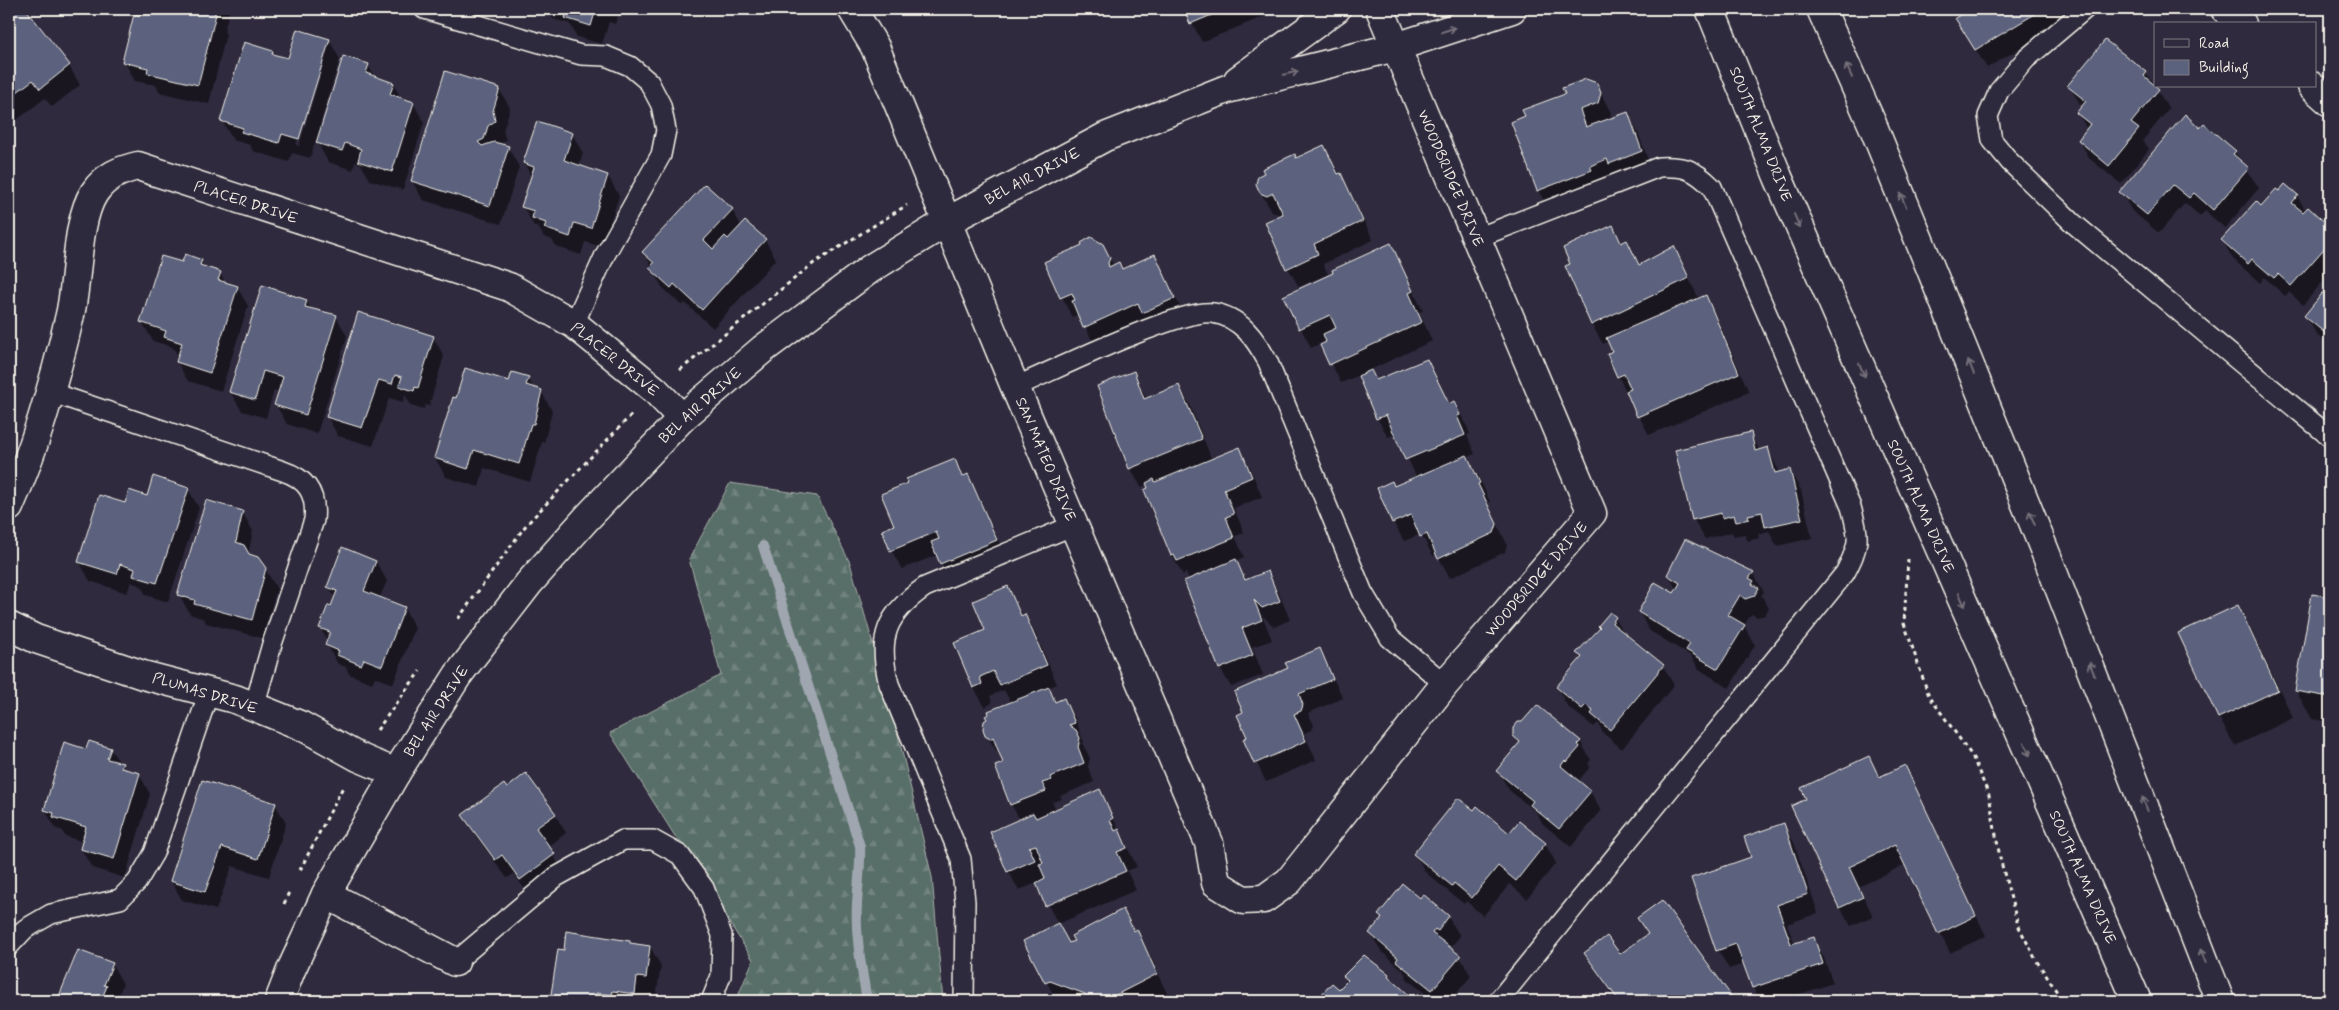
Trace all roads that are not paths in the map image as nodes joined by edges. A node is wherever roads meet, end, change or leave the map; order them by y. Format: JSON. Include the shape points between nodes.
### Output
{"nodes":[{"id":1,"x":424,"y":9,"type":"edge"},
{"id":2,"x":852,"y":9,"type":"edge"},
{"id":3,"x":1336,"y":9,"type":"edge"},
{"id":4,"x":1380,"y":9,"type":"edge"},
{"id":5,"x":1512,"y":9,"type":"edge"},
{"id":6,"x":1710,"y":9,"type":"edge"},
{"id":7,"x":1821,"y":9,"type":"edge"},
{"id":8,"x":2085,"y":9,"type":"edge"},
{"id":9,"x":2225,"y":9,"type":"edge"},
{"id":10,"x":2240,"y":22,"type":"edge"},
{"id":11,"x":1396,"y":47,"type":"junction"},
{"id":12,"x":2314,"y":88,"type":"edge"},
{"id":13,"x":1227,"y":89,"type":"junction"},
{"id":14,"x":2330,"y":102,"type":"edge"},
{"id":15,"x":948,"y":222,"type":"junction"},
{"id":16,"x":1477,"y":238,"type":"junction"},
{"id":17,"x":574,"y":324,"type":"junction"},
{"id":18,"x":1015,"y":387,"type":"junction"},
{"id":19,"x":50,"y":392,"type":"junction"},
{"id":20,"x":682,"y":418,"type":"junction"},
{"id":21,"x":2330,"y":437,"type":"edge"},
{"id":22,"x":9,"y":507,"type":"edge"},
{"id":23,"x":1074,"y":525,"type":"junction"},
{"id":24,"x":9,"y":626,"type":"edge"},
{"id":25,"x":1445,"y":684,"type":"junction"},
{"id":26,"x":209,"y":692,"type":"junction"},
{"id":27,"x":254,"y":707,"type":"junction"},
{"id":28,"x":396,"y":773,"type":"junction"},
{"id":29,"x":326,"y":894,"type":"junction"},
{"id":30,"x":1243,"y":900,"type":"joint"},
{"id":31,"x":9,"y":946,"type":"edge"},
{"id":32,"x":455,"y":962,"type":"joint"},
{"id":33,"x":279,"y":1001,"type":"edge"},
{"id":34,"x":711,"y":1001,"type":"edge"},
{"id":35,"x":964,"y":1001,"type":"edge"},
{"id":36,"x":1498,"y":1001,"type":"edge"},
{"id":37,"x":2137,"y":1001,"type":"edge"},
{"id":38,"x":2220,"y":1001,"type":"edge"}],
"edges":[{"from":1,"to":17,"type":"lane","via":[[581,55],[606,56],[630,66],[649,82],[661,105],[666,130],[661,155],[605,255]]},
{"from":2,"to":15,"type":"street","name":"SAN MATEO DRIVE","via":[[875,47]]},
{"from":3,"to":13,"type":"street","name":"BEL AIR DRIVE"},
{"from":4,"to":11,"type":"street","name":"WOODBRIDGE DRIVE"},
{"from":11,"to":5,"type":"street","name":"BEL AIR DRIVE","one_way":true},
{"from":6,"to":37,"type":"street","name":"SOUTH ALMA DRIVE","one_way":true,"via":[[1778,177]]},
{"from":38,"to":7,"type":"street","one_way":true,"via":[[2050,562],[1873,126]]},
{"from":8,"to":21,"type":"lane","via":[[2026,59],[1999,91],[1988,116],[1992,140],[2073,223]]},
{"from":9,"to":10,"type":"street"},
{"from":13,"to":11,"type":"street","name":"BEL AIR DRIVE","one_way":true},
{"from":11,"to":16,"type":"street","name":"WOODBRIDGE DRIVE"},
{"from":12,"to":14,"type":"street"},
{"from":13,"to":15,"type":"street","name":"BEL AIR DRIVE","via":[[1106,137]]},
{"from":15,"to":18,"type":"street","name":"SAN MATEO DRIVE"},
{"from":15,"to":20,"type":"street","name":"BEL AIR DRIVE","via":[[862,275],[763,349]]},
{"from":16,"to":25,"type":"street","name":"WOODBRIDGE DRIVE","via":[[1592,513]]},
{"from":16,"to":36,"type":"lane","via":[[1660,167],[1679,166],[1698,173],[1712,187],[1851,507],[1858,548],[1845,573]]},
{"from":17,"to":19,"type":"street","name":"PLACER DRIVE","via":[[510,287],[138,166],[121,170],[106,179],[94,193],[87,210],[70,313]]},
{"from":17,"to":20,"type":"street","name":"PLACER DRIVE","via":[[655,390]]},
{"from":18,"to":23,"type":"street","name":"SAN MATEO DRIVE"},
{"from":18,"to":25,"type":"lane","via":[[1153,328],[1194,314],[1214,313],[1238,324],[1254,337],[1268,362],[1363,593],[1375,614],[1390,638]]},
{"from":19,"to":22,"type":"street","name":"PLACER DRIVE"},
{"from":19,"to":27,"type":"lane","via":[[295,475],[306,483],[314,501],[314,520]]},
{"from":20,"to":28,"type":"street","name":"BEL AIR DRIVE","via":[[529,584],[458,675]]},
{"from":23,"to":30,"type":"street","name":"SAN MATEO DRIVE","via":[[1209,843],[1216,883]]},
{"from":23,"to":35,"type":"lane","via":[[925,587],[906,600],[892,618],[884,639],[883,662],[889,684],[961,859],[966,902]]},
{"from":24,"to":26,"type":"street","name":"PLUMAS DRIVE","via":[[36,639]]},
{"from":25,"to":30,"type":"street","name":"WOODBRIDGE DRIVE","via":[[1289,881],[1264,899]]},
{"from":26,"to":27,"type":"street","name":"PLUMAS DRIVE"},
{"from":26,"to":31,"type":"lane","via":[[154,853],[137,882],[120,899],[51,914],[25,929]]},
{"from":27,"to":28,"type":"street","name":"PLUMAS DRIVE","via":[[302,726],[358,757]]},
{"from":28,"to":29,"type":"street","name":"BEL AIR DRIVE"},
{"from":29,"to":32,"type":"street"},
{"from":29,"to":33,"type":"street","name":"BEL AIR DRIVE"},
{"from":32,"to":34,"type":"lane","via":[[556,877],[623,840],[653,840],[680,855],[704,888],[722,935],[721,976]]}]}
